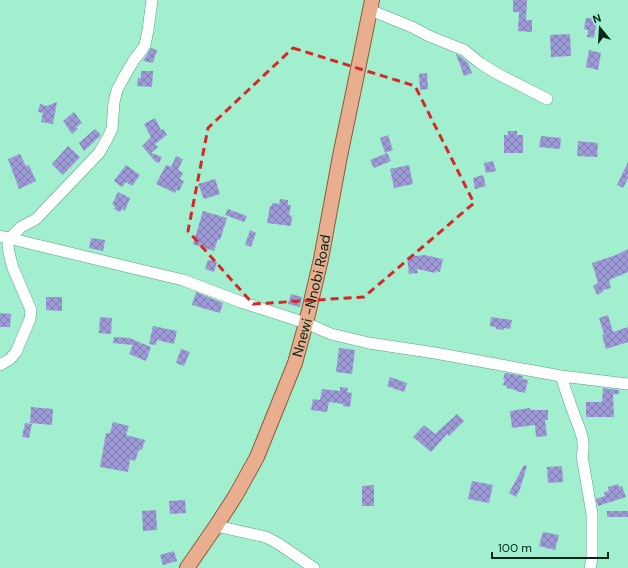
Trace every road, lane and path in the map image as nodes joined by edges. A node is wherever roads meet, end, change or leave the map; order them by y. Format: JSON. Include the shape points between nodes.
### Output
{"nodes":[{"id":1,"x":152,"y":0,"type":"edge"},
{"id":2,"x":371,"y":5,"type":"edge"},
{"id":3,"x":547,"y":99,"type":"dead end"},
{"id":4,"x":5,"y":237,"type":"edge"},
{"id":5,"x":306,"y":323,"type":"junction"},
{"id":6,"x":0,"y":366,"type":"edge"},
{"id":7,"x":561,"y":376,"type":"junction"},
{"id":8,"x":628,"y":384,"type":"edge"},
{"id":9,"x":216,"y":526,"type":"junction"},
{"id":10,"x":187,"y":568,"type":"edge"},
{"id":11,"x":314,"y":568,"type":"edge"},
{"id":12,"x":590,"y":568,"type":"edge"}],
"edges":[{"from":1,"to":4,"type":"street","via":[[145,45],[117,90],[112,129],[99,153],[36,219]]},
{"from":2,"to":3,"type":"street","via":[[429,36],[464,50],[496,73]]},
{"from":2,"to":5,"type":"main road","name":"Nnewi -Nnobi Road"},
{"from":4,"to":5,"type":"street","via":[[183,280]]},
{"from":4,"to":6,"type":"street","via":[[13,268],[31,310],[30,319],[16,352]]},
{"from":5,"to":7,"type":"street","via":[[331,334],[369,343]]},
{"from":5,"to":9,"type":"main road","name":"Nnewi -Nnobi Road","via":[[294,363],[257,456],[236,496]]},
{"from":7,"to":8,"type":"street"},
{"from":7,"to":12,"type":"street","via":[[584,442],[582,456],[592,514]]},
{"from":9,"to":10,"type":"main road","name":"Nnewi -Nnobi Road"},
{"from":9,"to":11,"type":"street","via":[[266,537]]}]}
